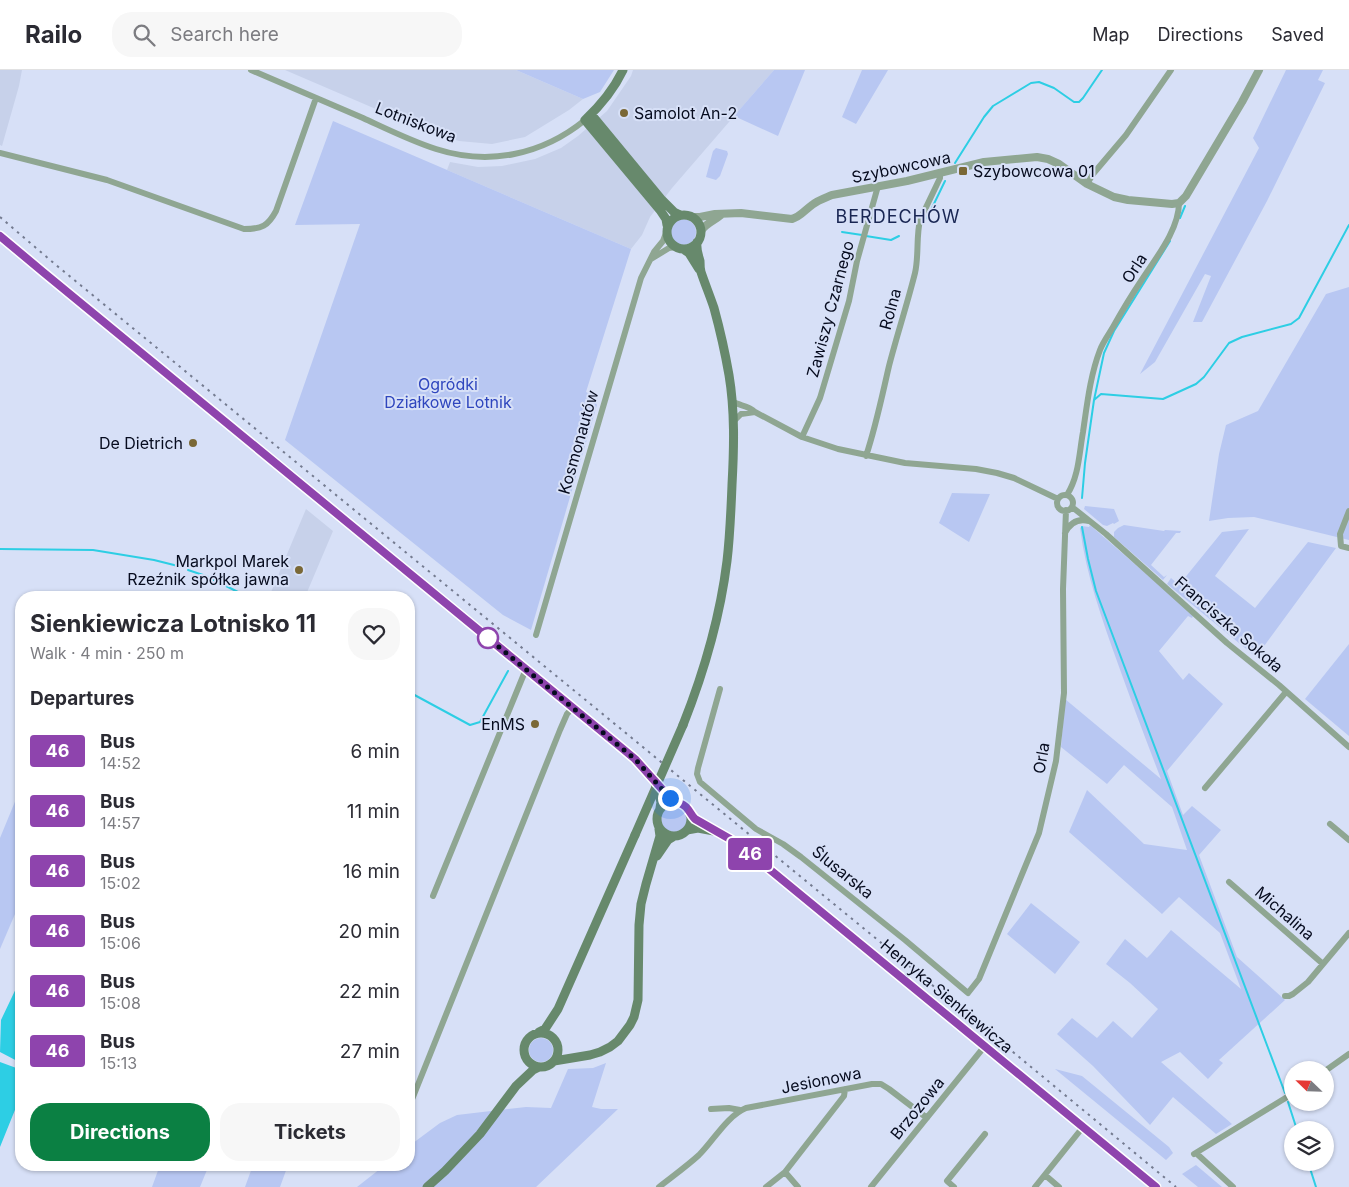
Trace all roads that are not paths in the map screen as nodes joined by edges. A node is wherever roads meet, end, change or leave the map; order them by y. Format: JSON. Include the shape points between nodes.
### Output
{"nodes":[{"id":1,"x":251,"y":70,"type":"edge"},
{"id":2,"x":623,"y":70,"type":"edge"},
{"id":3,"x":1171,"y":70,"type":"edge"},
{"id":4,"x":1259,"y":70,"type":"edge"},
{"id":5,"x":316,"y":98,"type":"junction"},
{"id":6,"x":588,"y":117,"type":"junction"},
{"id":7,"x":0,"y":153,"type":"edge"},
{"id":8,"x":940,"y":172,"type":"junction"},
{"id":9,"x":1087,"y":184,"type":"junction"},
{"id":10,"x":878,"y":186,"type":"junction"},
{"id":11,"x":1179,"y":203,"type":"junction"},
{"id":12,"x":680,"y":215,"type":"junction"},
{"id":13,"x":720,"y":215,"type":"junction"},
{"id":14,"x":693,"y":217,"type":"junction"},
{"id":15,"x":667,"y":229,"type":"junction"},
{"id":16,"x":701,"y":231,"type":"junction"},
{"id":17,"x":0,"y":236,"type":"edge"},
{"id":18,"x":697,"y":242,"type":"junction"},
{"id":19,"x":679,"y":248,"type":"junction"},
{"id":20,"x":651,"y":259,"type":"junction"},
{"id":21,"x":701,"y":271,"type":"junction"},
{"id":22,"x":732,"y":401,"type":"junction"},
{"id":23,"x":755,"y":412,"type":"junction"},
{"id":24,"x":733,"y":422,"type":"junction"},
{"id":25,"x":802,"y":437,"type":"junction"},
{"id":26,"x":866,"y":456,"type":"junction"},
{"id":27,"x":1067,"y":495,"type":"junction"},
{"id":28,"x":1058,"y":498,"type":"junction"},
{"id":29,"x":1069,"y":509,"type":"junction"},
{"id":30,"x":1349,"y":511,"type":"edge"},
{"id":31,"x":1090,"y":522,"type":"junction"},
{"id":32,"x":1064,"y":534,"type":"junction"},
{"id":33,"x":1349,"y":548,"type":"edge"},
{"id":34,"x":536,"y":635,"type":"dead end"},
{"id":35,"x":526,"y":669,"type":"junction"},
{"id":36,"x":720,"y":689,"type":"dead end"},
{"id":37,"x":1286,"y":692,"type":"junction"},
{"id":38,"x":573,"y":707,"type":"junction"},
{"id":39,"x":1349,"y":747,"type":"edge"},
{"id":40,"x":655,"y":781,"type":"junction"},
{"id":41,"x":1205,"y":788,"type":"dead end"},
{"id":42,"x":676,"y":802,"type":"junction"},
{"id":43,"x":660,"y":808,"type":"junction"},
{"id":44,"x":690,"y":815,"type":"junction"},
{"id":45,"x":1330,"y":824,"type":"dead end"},
{"id":46,"x":659,"y":829,"type":"junction"},
{"id":47,"x":687,"y":830,"type":"junction"},
{"id":48,"x":716,"y":832,"type":"junction"},
{"id":49,"x":674,"y":837,"type":"junction"},
{"id":50,"x":1349,"y":840,"type":"edge"},
{"id":51,"x":652,"y":865,"type":"junction"},
{"id":52,"x":1229,"y":882,"type":"dead end"},
{"id":53,"x":433,"y":896,"type":"dead end"},
{"id":54,"x":1349,"y":933,"type":"edge"},
{"id":55,"x":1323,"y":964,"type":"junction"},
{"id":56,"x":968,"y":993,"type":"joint"},
{"id":57,"x":1285,"y":996,"type":"dead end"},
{"id":58,"x":558,"y":1009,"type":"junction"},
{"id":59,"x":539,"y":1032,"type":"junction"},
{"id":60,"x":556,"y":1042,"type":"junction"},
{"id":61,"x":984,"y":1047,"type":"junction"},
{"id":62,"x":581,"y":1056,"type":"junction"},
{"id":63,"x":1348,"y":1056,"type":"edge"},
{"id":64,"x":526,"y":1058,"type":"junction"},
{"id":65,"x":554,"y":1061,"type":"junction"},
{"id":66,"x":1334,"y":1065,"type":"edge"},
{"id":67,"x":539,"y":1067,"type":"junction"},
{"id":68,"x":516,"y":1086,"type":"junction"},
{"id":69,"x":845,"y":1089,"type":"junction"},
{"id":70,"x":415,"y":1092,"type":"edge"},
{"id":71,"x":1284,"y":1099,"type":"edge"},
{"id":72,"x":711,"y":1109,"type":"dead end"},
{"id":73,"x":740,"y":1110,"type":"junction"},
{"id":74,"x":927,"y":1118,"type":"junction"},
{"id":75,"x":1083,"y":1127,"type":"junction"},
{"id":76,"x":985,"y":1134,"type":"dead end"},
{"id":77,"x":786,"y":1172,"type":"junction"},
{"id":78,"x":1045,"y":1175,"type":"junction"},
{"id":79,"x":662,"y":1186,"type":"edge"},
{"id":80,"x":427,"y":1187,"type":"edge"},
{"id":81,"x":766,"y":1187,"type":"edge"},
{"id":82,"x":798,"y":1187,"type":"edge"},
{"id":83,"x":870,"y":1187,"type":"edge"},
{"id":84,"x":954,"y":1187,"type":"edge"},
{"id":85,"x":1035,"y":1187,"type":"edge"},
{"id":86,"x":1059,"y":1187,"type":"edge"},
{"id":87,"x":1156,"y":1187,"type":"edge"},
{"id":88,"x":1233,"y":1187,"type":"edge"}],
"edges":[{"from":1,"to":5,"type":"street","name":"Lotniskowa"},
{"from":2,"to":6,"type":"main road"},
{"from":3,"to":9,"type":"street","via":[[1126,136]]},
{"from":4,"to":11,"type":"street","name":"Orla"},
{"from":5,"to":6,"type":"street","name":"Lotniskowa","via":[[437,150],[472,157],[531,150],[557,140]]},
{"from":5,"to":7,"type":"street","via":[[276,211],[268,223],[254,229],[244,229],[107,180]]},
{"from":6,"to":12,"type":"main road","via":[[662,200]]},
{"from":6,"to":15,"type":"main road","via":[[660,210],[666,219]]},
{"from":8,"to":9,"type":"street","name":"Szybowcowa","via":[[984,162],[1037,157],[1059,164]]},
{"from":8,"to":10,"type":"street","name":"Szybowcowa"},
{"from":8,"to":26,"type":"street","name":"Rolna","via":[[918,226],[915,272]]},
{"from":9,"to":11,"type":"street","name":"Szybowcowa","via":[[1128,200]]},
{"from":10,"to":13,"type":"street","name":"Szybowcowa","via":[[820,200],[792,219],[741,213]]},
{"from":10,"to":25,"type":"street","name":"Zawiszy Czarnego","via":[[820,398]]},
{"from":11,"to":27,"type":"street","name":"Orla","via":[[1172,230],[1101,349],[1087,404],[1078,466]]},
{"from":12,"to":14,"type":"main road"},
{"from":12,"to":15,"type":"main road","via":[[672,218]]},
{"from":13,"to":14,"type":"street","name":"Szybowcowa"},
{"from":13,"to":16,"type":"street"},
{"from":14,"to":16,"type":"main road"},
{"from":15,"to":19,"type":"main road","via":[[669,241]]},
{"from":15,"to":20,"type":"street","name":"Kosmonautów"},
{"from":16,"to":18,"type":"main road"},
{"from":17,"to":35,"type":"main road"},
{"from":18,"to":19,"type":"main road","via":[[691,248]]},
{"from":18,"to":21,"type":"main road"},
{"from":19,"to":20,"type":"street","via":[[668,248]]},
{"from":19,"to":21,"type":"main road","via":[[689,253]]},
{"from":20,"to":34,"type":"street","name":"Kosmonautów","via":[[641,278]]},
{"from":21,"to":22,"type":"main road","via":[[722,338]]},
{"from":22,"to":23,"type":"street"},
{"from":22,"to":24,"type":"main road"},
{"from":23,"to":24,"type":"street","via":[[741,414]]},
{"from":23,"to":25,"type":"street"},
{"from":24,"to":58,"type":"main road","bridge":true,"via":[[727,560],[706,660],[683,726]]},
{"from":25,"to":26,"type":"street"},
{"from":26,"to":28,"type":"street","via":[[997,473]]},
{"from":27,"to":28,"type":"street"},
{"from":27,"to":29,"type":"street","via":[[1073,500]]},
{"from":28,"to":29,"type":"street","via":[[1059,507]]},
{"from":29,"to":31,"type":"street","name":"Franciszka Sokoła"},
{"from":29,"to":32,"type":"street","name":"Orla"},
{"from":30,"to":33,"type":"street","via":[[1340,534],[1341,546]]},
{"from":31,"to":32,"type":"street","via":[[1073,523]]},
{"from":31,"to":37,"type":"street","name":"Franciszka Sokoła"},
{"from":32,"to":56,"type":"street","name":"Orla","via":[[1064,693],[1056,761],[1039,833],[979,979]]},
{"from":35,"to":38,"type":"main road"},
{"from":35,"to":53,"type":"street"},
{"from":36,"to":56,"type":"street","name":"Ślusarska","via":[[696,774],[700,782],[756,829],[801,857]]},
{"from":37,"to":39,"type":"street","name":"Franciszka Sokoła"},
{"from":37,"to":41,"type":"street"},
{"from":38,"to":40,"type":"main road","via":[[635,759]]},
{"from":38,"to":70,"type":"street","via":[[566,714]]},
{"from":40,"to":42,"type":"main road"},
{"from":40,"to":43,"type":"main road"},
{"from":42,"to":43,"type":"main road"},
{"from":42,"to":44,"type":"main road","via":[[686,807]]},
{"from":43,"to":46,"type":"main road","via":[[656,821]]},
{"from":44,"to":47,"type":"main road","via":[[691,823]]},
{"from":44,"to":48,"type":"main road","name":"Henryka Sienkiewicza"},
{"from":45,"to":50,"type":"street"},
{"from":46,"to":49,"type":"main road"},
{"from":46,"to":51,"type":"main road"},
{"from":47,"to":48,"type":"main road","name":"Henryka Sienkiewicza","via":[[698,828]]},
{"from":47,"to":49,"type":"main road"},
{"from":48,"to":61,"type":"main road","name":"Henryka Sienkiewicza","via":[[752,855]]},
{"from":49,"to":51,"type":"main road","via":[[668,840]]},
{"from":51,"to":62,"type":"main road","via":[[640,918],[638,1000],[634,1017],[625,1033],[610,1047]]},
{"from":52,"to":55,"type":"street","name":"Michalina"},
{"from":54,"to":55,"type":"street"},
{"from":55,"to":57,"type":"street","via":[[1308,982]]},
{"from":58,"to":59,"type":"main road","via":[[545,1029]]},
{"from":58,"to":60,"type":"main road","via":[[554,1032]]},
{"from":59,"to":60,"type":"main road","via":[[548,1034]]},
{"from":59,"to":64,"type":"main road","via":[[525,1042]]},
{"from":60,"to":62,"type":"main road","via":[[562,1050]]},
{"from":60,"to":65,"type":"main road","via":[[558,1054]]},
{"from":61,"to":74,"type":"street","name":"Brzozowa"},
{"from":61,"to":75,"type":"main road","name":"Henryka Sienkiewicza"},
{"from":62,"to":65,"type":"main road"},
{"from":63,"to":66,"type":"street"},
{"from":64,"to":67,"type":"main road"},
{"from":64,"to":68,"type":"main road"},
{"from":65,"to":67,"type":"main road"},
{"from":67,"to":68,"type":"main road"},
{"from":68,"to":80,"type":"main road","via":[[480,1134]]},
{"from":69,"to":73,"type":"street","name":"Jesionowa"},
{"from":69,"to":74,"type":"street","name":"Jesionowa","via":[[881,1084]]},
{"from":69,"to":77,"type":"street","via":[[844,1096]]},
{"from":71,"to":88,"type":"street","via":[[1195,1154]]},
{"from":72,"to":73,"type":"street","name":"Jesionowa"},
{"from":73,"to":79,"type":"street","via":[[700,1154]]},
{"from":74,"to":83,"type":"street","name":"Brzozowa"},
{"from":75,"to":78,"type":"street"},
{"from":75,"to":87,"type":"main road","name":"Henryka Sienkiewicza"},
{"from":76,"to":84,"type":"street","via":[[947,1181]]},
{"from":77,"to":81,"type":"street"},
{"from":77,"to":82,"type":"street"},
{"from":78,"to":85,"type":"street"},
{"from":78,"to":86,"type":"street"}]}
